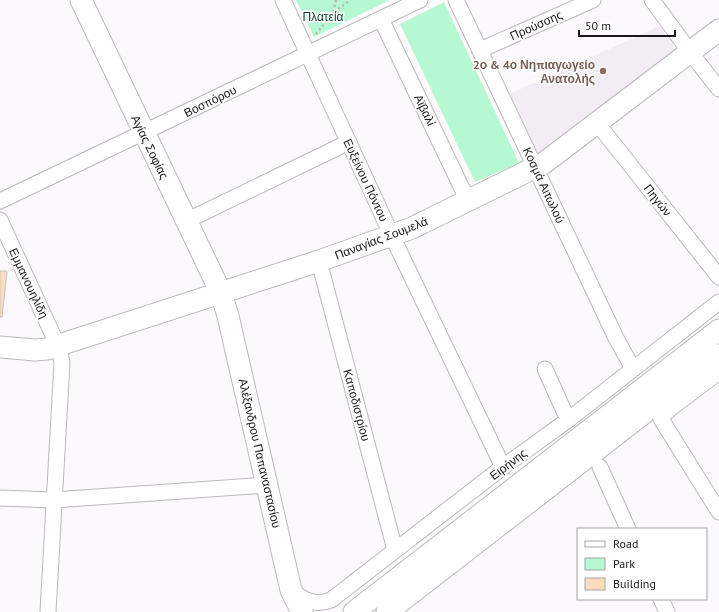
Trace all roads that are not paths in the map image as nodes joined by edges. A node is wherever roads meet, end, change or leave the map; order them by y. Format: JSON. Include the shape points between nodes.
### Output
{"nodes":[{"id":1,"x":81,"y":0,"type":"edge"},
{"id":2,"x":283,"y":0,"type":"edge"},
{"id":3,"x":420,"y":0,"type":"edge"},
{"id":4,"x":456,"y":0,"type":"edge"},
{"id":5,"x":593,"y":0,"type":"edge"},
{"id":6,"x":652,"y":0,"type":"edge"},
{"id":7,"x":381,"y":19,"type":"junction"},
{"id":8,"x":719,"y":30,"type":"edge"},
{"id":9,"x":480,"y":50,"type":"junction"},
{"id":10,"x":307,"y":51,"type":"junction"},
{"id":11,"x":690,"y":52,"type":"junction"},
{"id":12,"x":719,"y":89,"type":"edge"},
{"id":13,"x":597,"y":123,"type":"junction"},
{"id":14,"x":143,"y":132,"type":"junction"},
{"id":15,"x":349,"y":142,"type":"junction"},
{"id":16,"x":536,"y":168,"type":"junction"},
{"id":17,"x":0,"y":201,"type":"edge"},
{"id":18,"x":468,"y":201,"type":"junction"},
{"id":19,"x":0,"y":220,"type":"edge"},
{"id":20,"x":186,"y":221,"type":"junction"},
{"id":21,"x":392,"y":236,"type":"junction"},
{"id":22,"x":319,"y":261,"type":"junction"},
{"id":23,"x":719,"y":277,"type":"edge"},
{"id":24,"x":221,"y":293,"type":"junction"},
{"id":25,"x":719,"y":302,"type":"edge"},
{"id":26,"x":719,"y":330,"type":"edge"},
{"id":27,"x":58,"y":346,"type":"junction"},
{"id":28,"x":0,"y":347,"type":"edge"},
{"id":29,"x":719,"y":355,"type":"edge"},
{"id":30,"x":545,"y":369,"type":"dead end"},
{"id":31,"x":634,"y":369,"type":"junction"},
{"id":32,"x":719,"y":372,"type":"edge"},
{"id":33,"x":568,"y":420,"type":"junction"},
{"id":34,"x":600,"y":467,"type":"dead end"},
{"id":35,"x":503,"y":468,"type":"junction"},
{"id":36,"x":268,"y":484,"type":"junction"},
{"id":37,"x":713,"y":490,"type":"edge"},
{"id":38,"x":0,"y":498,"type":"edge"},
{"id":39,"x":54,"y":500,"type":"junction"},
{"id":40,"x":719,"y":512,"type":"edge"},
{"id":41,"x":628,"y":528,"type":"edge"},
{"id":42,"x":396,"y":550,"type":"junction"},
{"id":43,"x":291,"y":590,"type":"junction"},
{"id":44,"x":661,"y":600,"type":"edge"},
{"id":45,"x":48,"y":612,"type":"edge"},
{"id":46,"x":292,"y":612,"type":"edge"},
{"id":47,"x":302,"y":612,"type":"edge"},
{"id":48,"x":354,"y":612,"type":"edge"},
{"id":49,"x":387,"y":612,"type":"edge"},
{"id":50,"x":667,"y":612,"type":"edge"}],
"edges":[{"from":1,"to":14,"type":"street","name":"Αγίας Σοφίας"},
{"from":2,"to":10,"type":"street","name":"Ευξείνου Πόντου"},
{"from":3,"to":7,"type":"street","name":"Βοσπόρου"},
{"from":4,"to":9,"type":"street","name":"Κοσμά Αιτωλού"},
{"from":5,"to":9,"type":"street","name":"Προύσσης"},
{"from":6,"to":11,"type":"street"},
{"from":7,"to":10,"type":"street","name":"Βοσπόρου"},
{"from":7,"to":18,"type":"street","name":"Αϊβαλί"},
{"from":8,"to":11,"type":"street","name":"Παναγίας Σουμελά"},
{"from":9,"to":16,"type":"street","name":"Κοσμά Αιτωλού"},
{"from":10,"to":14,"type":"street","name":"Βοσπόρου"},
{"from":10,"to":15,"type":"street","name":"Ευξείνου Πόντου"},
{"from":11,"to":12,"type":"street"},
{"from":11,"to":13,"type":"street","name":"Παναγίας Σουμελά"},
{"from":13,"to":16,"type":"street","name":"Παναγίας Σουμελά"},
{"from":13,"to":23,"type":"street","name":"Πηγών"},
{"from":14,"to":17,"type":"street","name":"Βοσπόρου"},
{"from":14,"to":20,"type":"street","name":"Αγίας Σοφίας"},
{"from":15,"to":20,"type":"street"},
{"from":15,"to":21,"type":"street","name":"Ευξείνου Πόντου"},
{"from":16,"to":18,"type":"street","name":"Παναγίας Σουμελά"},
{"from":16,"to":31,"type":"street","name":"Κοσμά Αιτωλού","via":[[616,338]]},
{"from":18,"to":21,"type":"street","name":"Παναγίας Σουμελά"},
{"from":19,"to":27,"type":"street","name":"Εμμανουηλίδη"},
{"from":20,"to":24,"type":"street","name":"Αγίας Σοφίας"},
{"from":21,"to":22,"type":"street","name":"Παναγίας Σουμελά"},
{"from":21,"to":35,"type":"street","name":"Ευξείνου Πόντου"},
{"from":22,"to":24,"type":"street","name":"Παναγίας Σουμελά"},
{"from":22,"to":42,"type":"street","name":"Καποδιστρίου"},
{"from":24,"to":27,"type":"street","name":"Παναγίας Σουμελά"},
{"from":24,"to":36,"type":"street","name":"Αλέξανδρου Παπαναστασίου"},
{"from":25,"to":31,"type":"street","name":"Ειρήνης"},
{"from":26,"to":48,"type":"street"},
{"from":27,"to":28,"type":"street","name":"Παναγίας Σουμελά","via":[[35,350]]},
{"from":27,"to":39,"type":"street","name":"Εμμανουηλίδη","via":[[62,362]]},
{"from":29,"to":49,"type":"street"},
{"from":30,"to":33,"type":"street"},
{"from":31,"to":33,"type":"street","name":"Ειρήνης"},
{"from":32,"to":37,"type":"street","via":[[671,408],[661,419]]},
{"from":33,"to":35,"type":"street","name":"Ειρήνης"},
{"from":34,"to":41,"type":"street"},
{"from":35,"to":42,"type":"street","name":"Ειρήνης"},
{"from":36,"to":39,"type":"street"},
{"from":36,"to":43,"type":"street","name":"Αλέξανδρου Παπαναστασίου"},
{"from":37,"to":40,"type":"street"},
{"from":38,"to":39,"type":"street"},
{"from":39,"to":45,"type":"street","name":"Εμμανουηλίδη"},
{"from":42,"to":43,"type":"street","name":"Ειρήνης","via":[[331,600],[315,603]]},
{"from":43,"to":46,"type":"street"},
{"from":43,"to":47,"type":"street","name":"Αλέξανδρου Παπαναστασίου"},
{"from":44,"to":50,"type":"street"}]}
